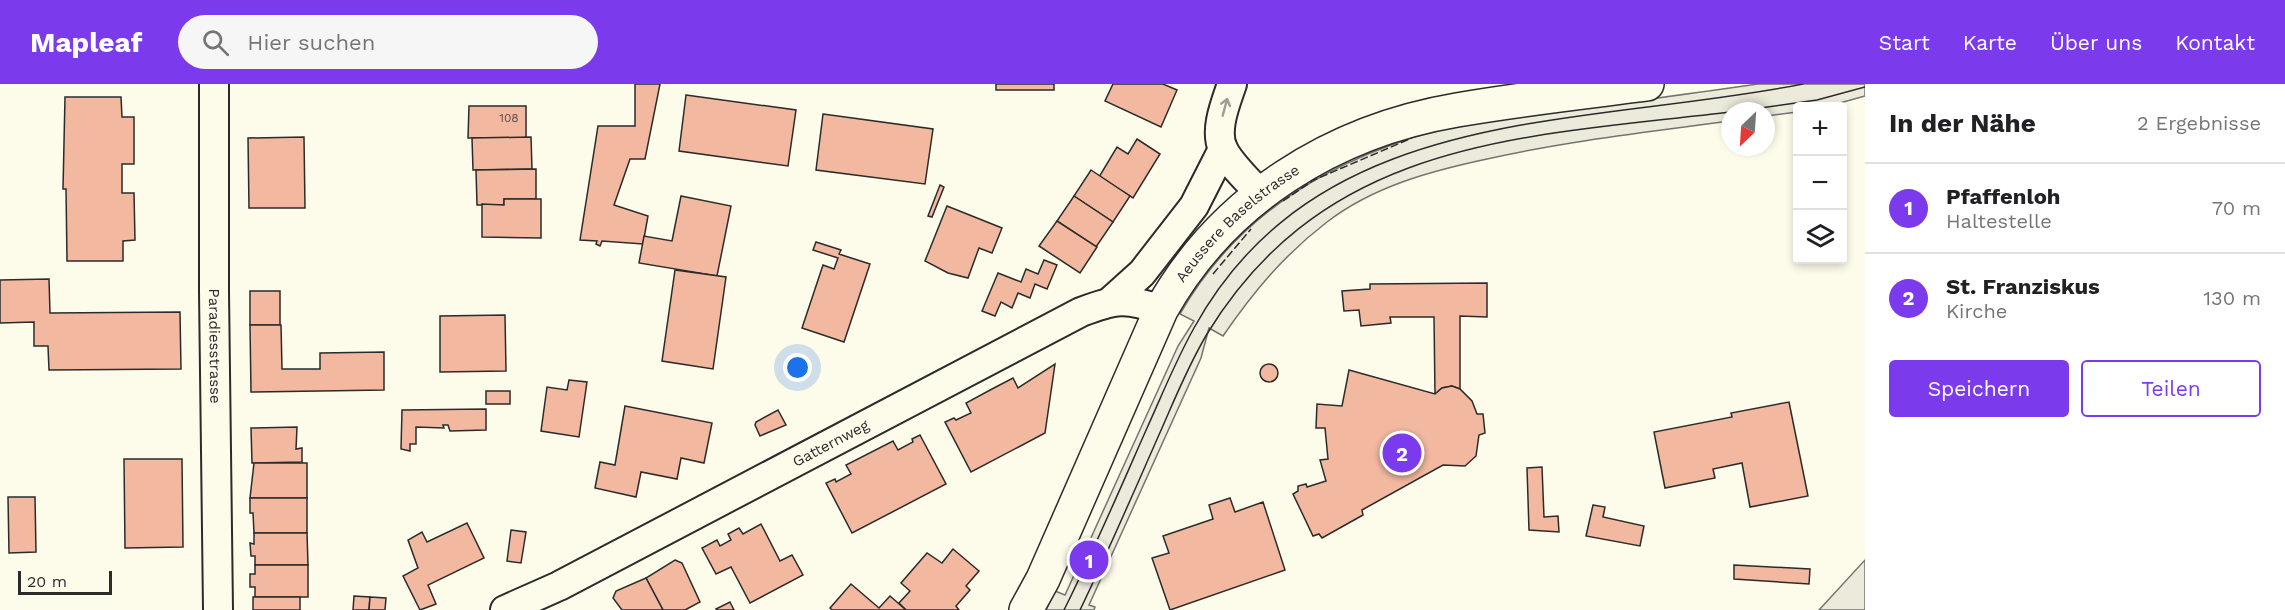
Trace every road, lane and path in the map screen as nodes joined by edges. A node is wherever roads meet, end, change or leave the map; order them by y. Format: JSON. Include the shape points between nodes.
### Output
{"nodes":[{"id":1,"x":214,"y":84,"type":"edge"},
{"id":2,"x":1232,"y":84,"type":"edge"},
{"id":3,"x":1647,"y":84,"type":"edge"},
{"id":4,"x":1223,"y":149,"type":"junction"},
{"id":5,"x":1259,"y":193,"type":"junction"},
{"id":6,"x":1112,"y":300,"type":"junction"},
{"id":7,"x":1161,"y":310,"type":"junction"},
{"id":8,"x":218,"y":610,"type":"edge"},
{"id":9,"x":505,"y":610,"type":"edge"},
{"id":10,"x":1026,"y":610,"type":"edge"}],
"edges":[{"from":1,"to":8,"type":"street","name":"Paradiesstrasse"},
{"from":4,"to":2,"type":"street","one_way":true,"via":[[1223,109]]},
{"from":3,"to":5,"type":"main road","name":"Aeussere Baselstrasse","via":[[1455,110],[1387,128],[1342,143]]},
{"from":4,"to":5,"type":"street"},
{"from":4,"to":6,"type":"street","via":[[1194,206],[1142,273]]},
{"from":5,"to":7,"type":"main road","name":"Aeussere Baselstrasse","via":[[1196,254]]},
{"from":6,"to":7,"type":"street","name":"Gatternweg","via":[[1134,300]]},
{"from":6,"to":9,"type":"street","name":"Gatternweg","via":[[1081,312],[570,580]]},
{"from":7,"to":10,"type":"main road","name":"Aeussere Baselstrasse"}]}
